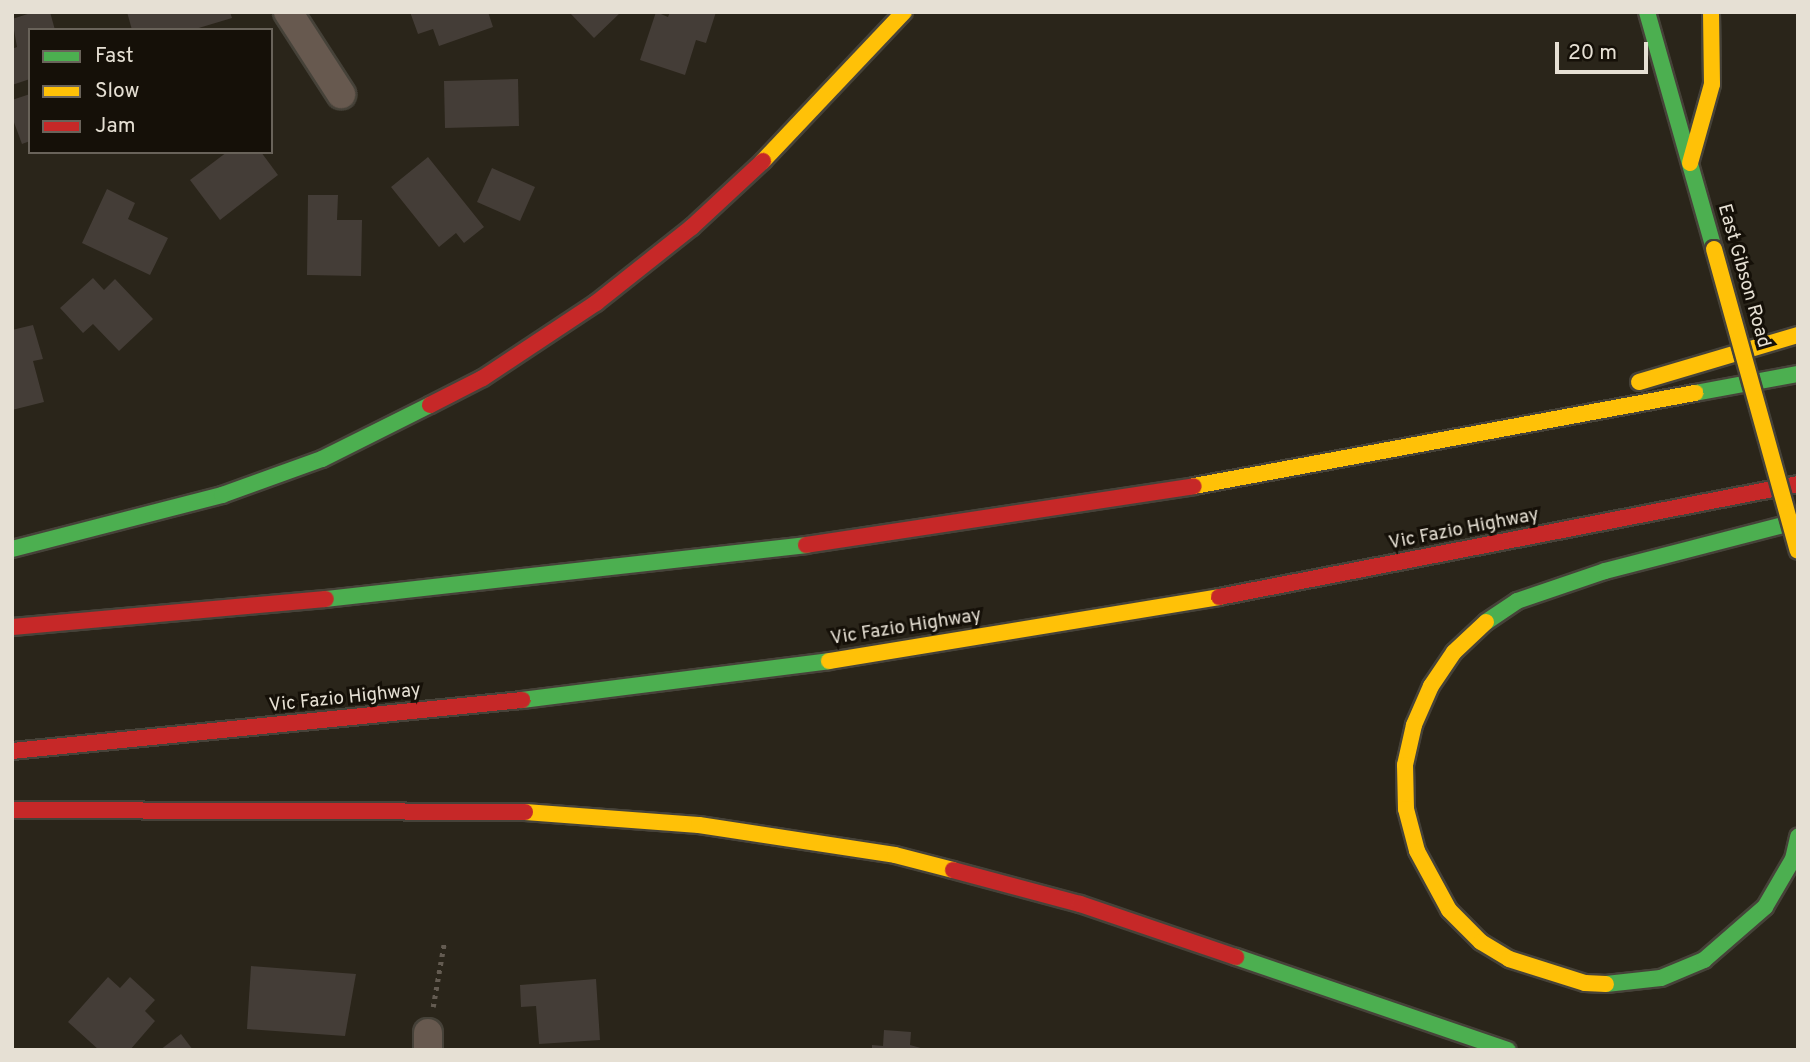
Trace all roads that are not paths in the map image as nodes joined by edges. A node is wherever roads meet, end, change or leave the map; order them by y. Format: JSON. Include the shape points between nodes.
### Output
{"nodes":[{"id":1,"x":288,"y":12,"type":"edge"},
{"id":2,"x":904,"y":12,"type":"edge"},
{"id":3,"x":1647,"y":12,"type":"edge"},
{"id":4,"x":1712,"y":12,"type":"edge"},
{"id":5,"x":341,"y":94,"type":"dead end"},
{"id":6,"x":1690,"y":163,"type":"junction"},
{"id":7,"x":1798,"y":335,"type":"edge"},
{"id":8,"x":1798,"y":374,"type":"edge"},
{"id":9,"x":1433,"y":443,"type":"junction"},
{"id":10,"x":1798,"y":484,"type":"edge"},
{"id":11,"x":1798,"y":521,"type":"edge"},
{"id":12,"x":12,"y":549,"type":"edge"},
{"id":13,"x":1798,"y":551,"type":"edge"},
{"id":14,"x":12,"y":627,"type":"edge"},
{"id":15,"x":12,"y":751,"type":"edge"},
{"id":16,"x":12,"y":810,"type":"edge"},
{"id":17,"x":1798,"y":837,"type":"edge"},
{"id":18,"x":1507,"y":1050,"type":"edge"}],
"edges":[{"from":1,"to":5,"type":"street"},
{"from":2,"to":12,"type":"main road","via":[[774,150],[692,227],[596,303],[483,378],[322,459],[209,499]]},
{"from":3,"to":6,"type":"main road","name":"East Gibson Road"},
{"from":4,"to":6,"type":"main road","via":[[1708,31],[1712,84]]},
{"from":6,"to":13,"type":"main road","name":"East Gibson Road","bridge":true},
{"from":7,"to":9,"type":"main road"},
{"from":8,"to":9,"type":"main road"},
{"from":9,"to":14,"type":"main road","via":[[1207,484],[830,542],[437,589]]},
{"from":10,"to":15,"type":"main road","name":"Vic Fazio Highway","via":[[1248,591],[877,655],[463,708]]},
{"from":11,"to":17,"type":"main road","via":[[1605,571],[1517,601],[1454,652],[1431,686],[1414,725],[1405,765],[1406,809],[1417,851],[1449,910],[1482,942],[1509,959],[1585,983],[1661,978],[1704,960],[1765,907],[1793,859]]},
{"from":16,"to":18,"type":"main road","via":[[518,811],[699,825],[800,839],[895,855],[1080,904]]}]}
